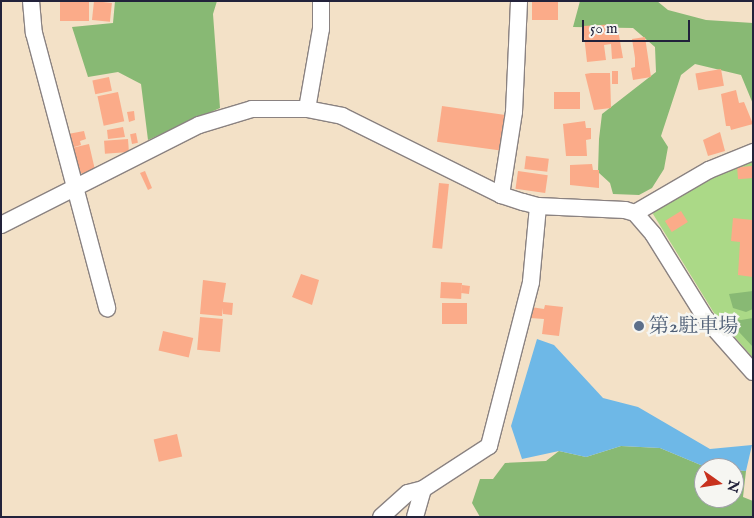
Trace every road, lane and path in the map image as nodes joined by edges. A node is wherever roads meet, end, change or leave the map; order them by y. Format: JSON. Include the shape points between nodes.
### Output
{"nodes":[{"id":1,"x":31,"y":1,"type":"edge"},
{"id":2,"x":321,"y":1,"type":"edge"},
{"id":3,"x":519,"y":1,"type":"edge"},
{"id":4,"x":307,"y":109,"type":"junction"},
{"id":5,"x":753,"y":152,"type":"edge"},
{"id":6,"x":75,"y":187,"type":"junction"},
{"id":7,"x":501,"y":195,"type":"junction"},
{"id":8,"x":538,"y":206,"type":"junction"},
{"id":9,"x":635,"y":213,"type":"junction"},
{"id":10,"x":1,"y":226,"type":"edge"},
{"id":11,"x":107,"y":308,"type":"dead end"},
{"id":12,"x":753,"y":372,"type":"edge"},
{"id":13,"x":423,"y":489,"type":"junction"},
{"id":14,"x":381,"y":517,"type":"edge"},
{"id":15,"x":414,"y":517,"type":"edge"}],
"edges":[{"from":1,"to":6,"type":"street","via":[[34,33]]},
{"from":2,"to":4,"type":"street","via":[[321,29]]},
{"from":3,"to":7,"type":"street","via":[[514,112]]},
{"from":4,"to":6,"type":"street","via":[[252,109],[199,125]]},
{"from":4,"to":7,"type":"street","via":[[342,116]]},
{"from":5,"to":9,"type":"street","via":[[709,170]]},
{"from":6,"to":10,"type":"street"},
{"from":6,"to":11,"type":"street"},
{"from":7,"to":8,"type":"street"},
{"from":8,"to":9,"type":"street"},
{"from":8,"to":13,"type":"street","via":[[532,282],[493,437],[481,454]]},
{"from":9,"to":12,"type":"street","via":[[653,234],[706,319]]},
{"from":13,"to":14,"type":"street","via":[[408,493]]},
{"from":13,"to":15,"type":"street"}]}
